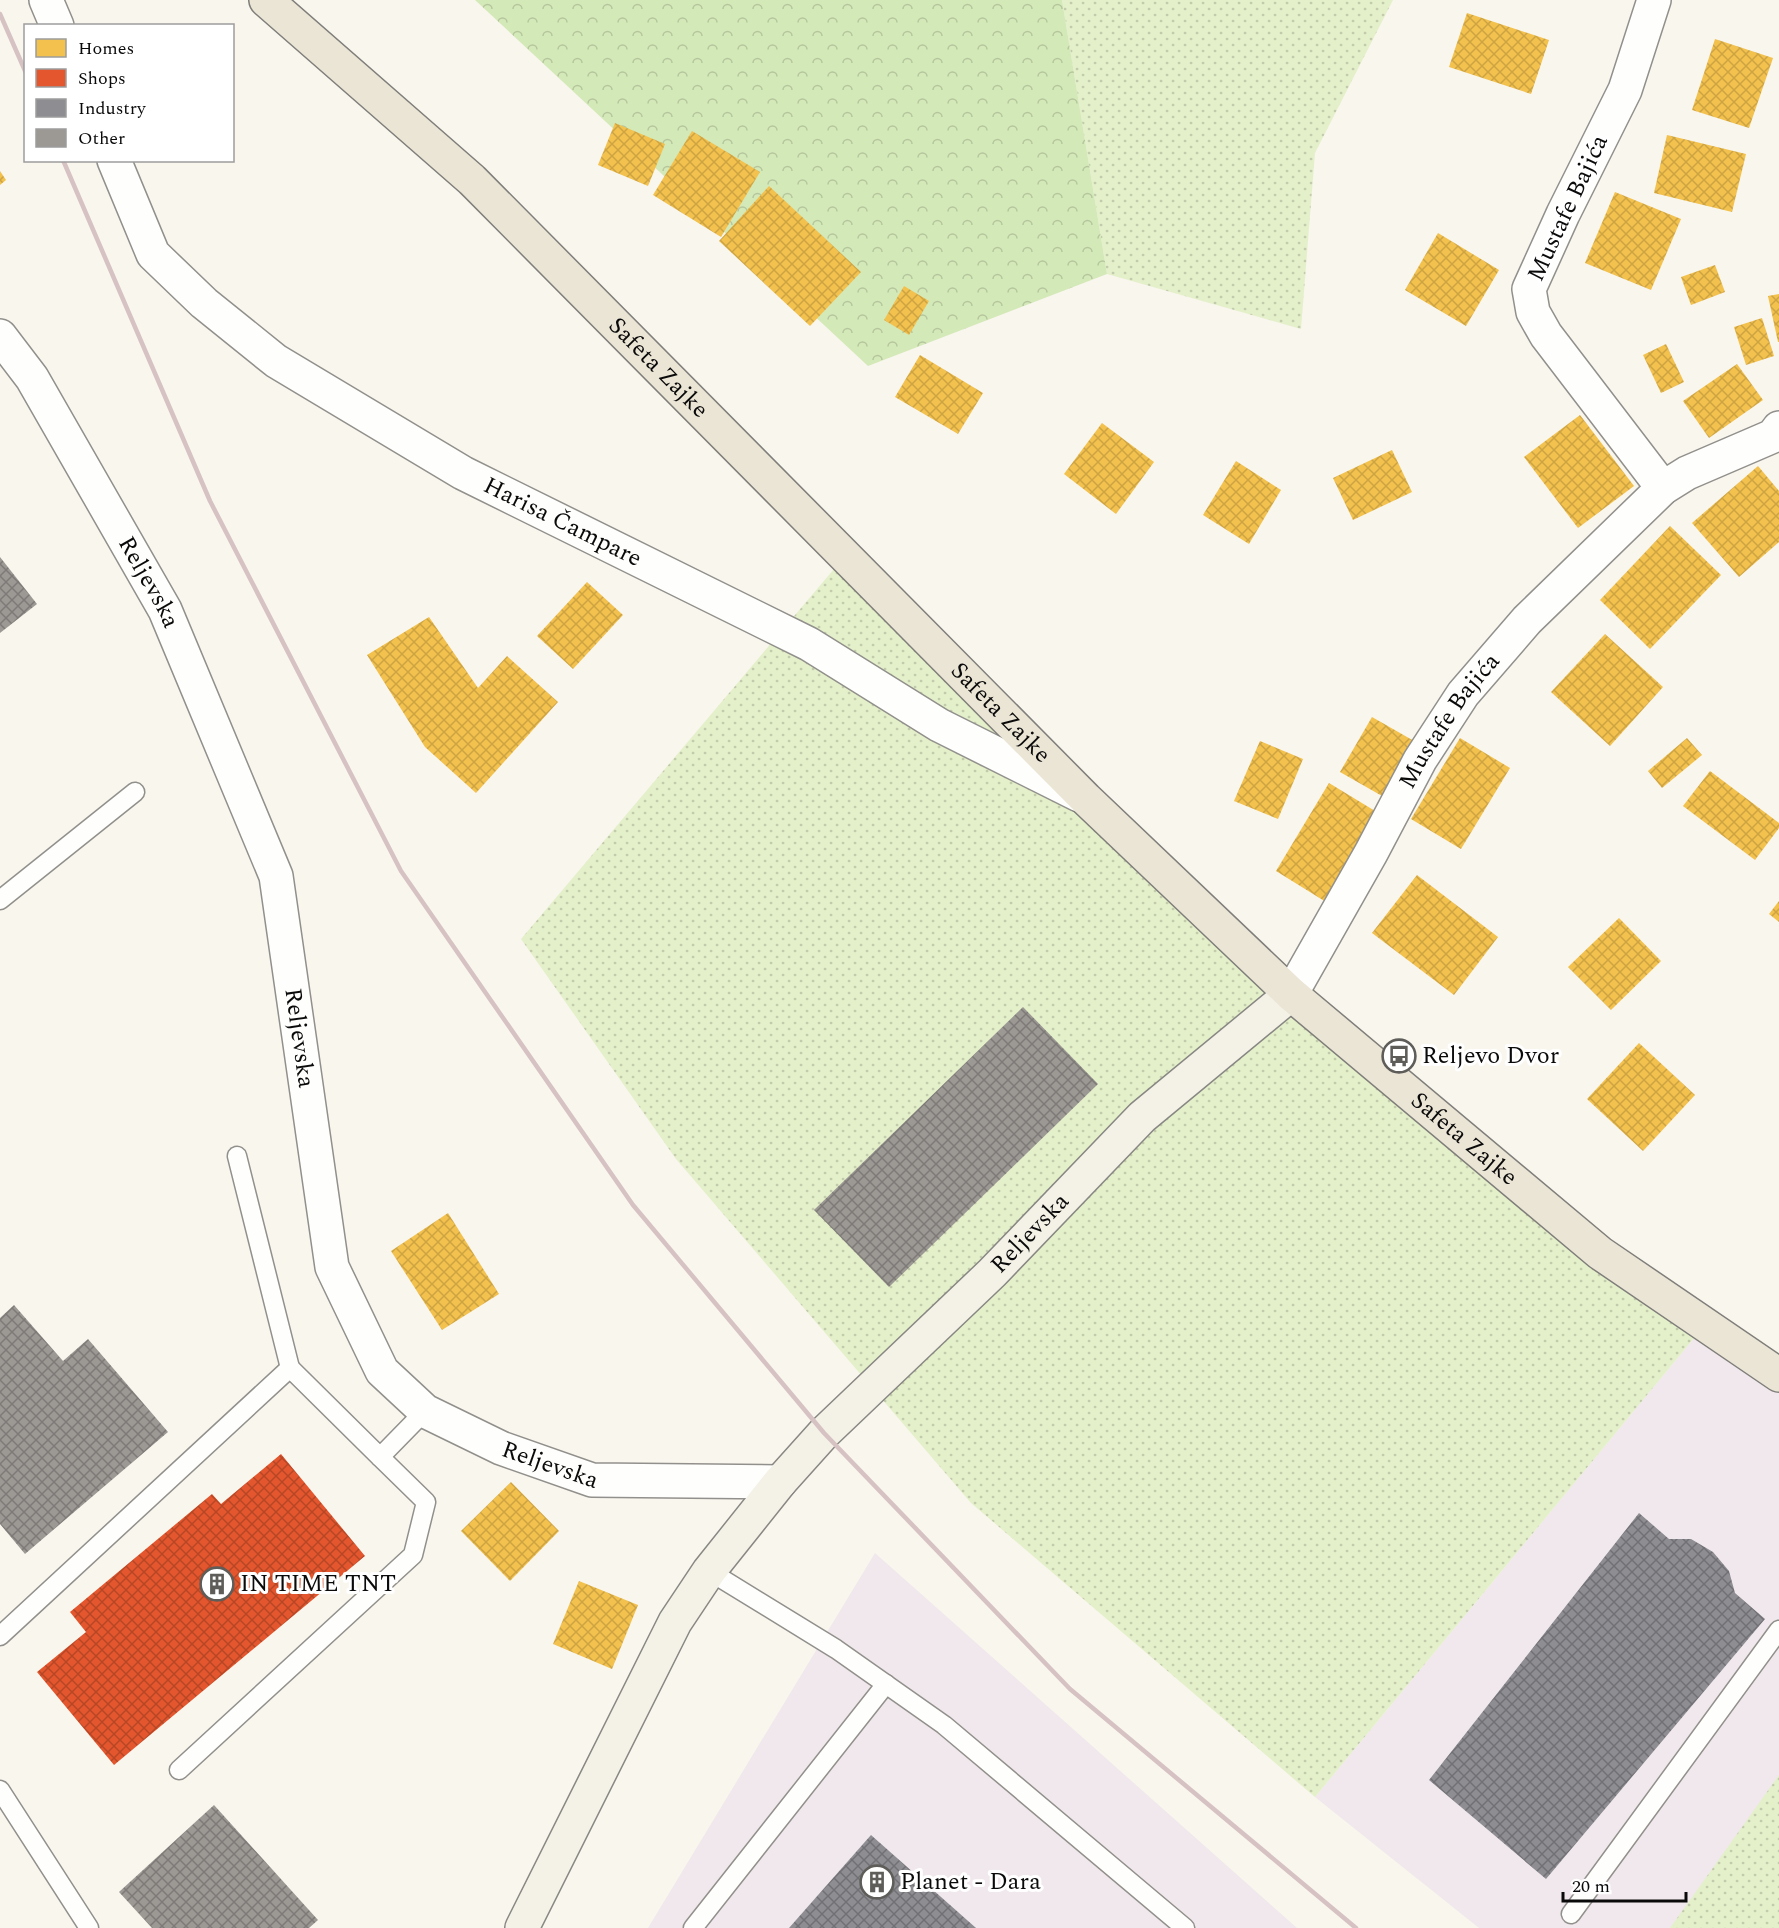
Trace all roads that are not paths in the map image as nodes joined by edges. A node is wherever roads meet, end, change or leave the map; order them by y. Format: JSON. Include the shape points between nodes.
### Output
{"nodes":[{"id":1,"x":46,"y":0,"type":"edge"},
{"id":2,"x":266,"y":0,"type":"edge"},
{"id":3,"x":1654,"y":0,"type":"edge"},
{"id":4,"x":56,"y":24,"type":"edge"},
{"id":5,"x":115,"y":162,"type":"edge"},
{"id":6,"x":0,"y":336,"type":"edge"},
{"id":7,"x":1777,"y":435,"type":"edge"},
{"id":8,"x":1663,"y":488,"type":"junction"},
{"id":9,"x":135,"y":792,"type":"dead end"},
{"id":10,"x":1086,"y":799,"type":"junction"},
{"id":11,"x":0,"y":900,"type":"edge"},
{"id":12,"x":1291,"y":994,"type":"junction"},
{"id":13,"x":237,"y":1156,"type":"dead end"},
{"id":14,"x":290,"y":1368,"type":"junction"},
{"id":15,"x":1779,"y":1375,"type":"edge"},
{"id":16,"x":425,"y":1411,"type":"junction"},
{"id":17,"x":380,"y":1457,"type":"junction"},
{"id":18,"x":780,"y":1482,"type":"junction"},
{"id":19,"x":709,"y":1571,"type":"junction"},
{"id":20,"x":1779,"y":1630,"type":"edge"},
{"id":21,"x":0,"y":1636,"type":"edge"},
{"id":22,"x":886,"y":1684,"type":"junction"},
{"id":23,"x":179,"y":1770,"type":"dead end"},
{"id":24,"x":0,"y":1790,"type":"edge"},
{"id":25,"x":1571,"y":1914,"type":"dead end"},
{"id":26,"x":1165,"y":1922,"type":"edge"},
{"id":27,"x":89,"y":1928,"type":"edge"},
{"id":28,"x":522,"y":1928,"type":"edge"},
{"id":29,"x":693,"y":1928,"type":"edge"},
{"id":30,"x":1185,"y":1928,"type":"edge"}],
"edges":[{"from":1,"to":4,"type":"street"},
{"from":2,"to":10,"type":"main road","name":"Safeta Zajke","via":[[472,180]]},
{"from":3,"to":8,"type":"street","name":"Mustafe Bajića","via":[[1625,90],[1529,289],[1533,312],[1546,335]]},
{"from":5,"to":10,"type":"street","name":"Harisa Čampare","via":[[153,254],[204,303],[276,361],[463,473],[809,644],[939,725]]},
{"from":6,"to":16,"type":"street","name":"Reljevska","via":[[32,378],[165,610],[276,876],[332,1267],[382,1371]]},
{"from":7,"to":8,"type":"street","name":"Mustafe Bajića","via":[[1687,473]]},
{"from":8,"to":12,"type":"street","name":"Mustafe Bajića","via":[[1527,620],[1463,694],[1420,760]]},
{"from":9,"to":11,"type":"lane"},
{"from":10,"to":12,"type":"main road","name":"Safeta Zajke"},
{"from":12,"to":15,"type":"main road","name":"Safeta Zajke","via":[[1600,1253]]},
{"from":12,"to":18,"type":"main road","name":"Reljevska","via":[[1142,1118],[992,1273],[824,1433]]},
{"from":13,"to":14,"type":"lane"},
{"from":14,"to":17,"type":"lane"},
{"from":14,"to":21,"type":"lane"},
{"from":16,"to":17,"type":"lane"},
{"from":16,"to":18,"type":"street","name":"Reljevska","via":[[501,1448],[592,1480]]},
{"from":17,"to":23,"type":"lane","via":[[426,1502],[413,1555]]},
{"from":18,"to":19,"type":"main road","name":"Reljevska"},
{"from":19,"to":22,"type":"lane"},
{"from":19,"to":28,"type":"main road","name":"Reljevska","via":[[675,1622]]},
{"from":20,"to":25,"type":"lane"},
{"from":22,"to":26,"type":"lane","via":[[944,1725]]},
{"from":22,"to":29,"type":"lane"},
{"from":24,"to":27,"type":"lane"},
{"from":26,"to":30,"type":"lane"}]}
